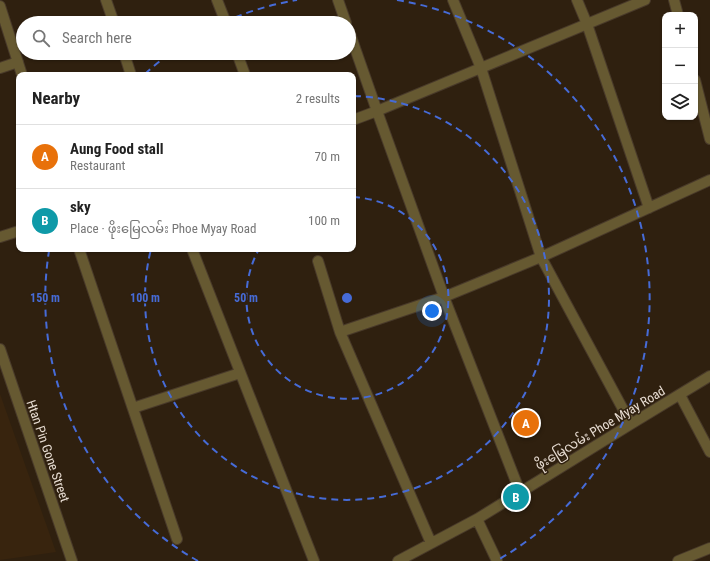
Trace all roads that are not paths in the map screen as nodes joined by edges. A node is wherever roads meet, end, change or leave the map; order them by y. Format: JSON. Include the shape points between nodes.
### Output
{"nodes":[{"id":1,"x":106,"y":0,"type":"edge"},
{"id":2,"x":217,"y":0,"type":"edge"},
{"id":3,"x":338,"y":0,"type":"edge"},
{"id":4,"x":453,"y":0,"type":"edge"},
{"id":5,"x":577,"y":0,"type":"edge"},
{"id":6,"x":645,"y":0,"type":"edge"},
{"id":7,"x":674,"y":0,"type":"edge"},
{"id":8,"x":0,"y":6,"type":"edge"},
{"id":9,"x":677,"y":12,"type":"edge"},
{"id":10,"x":112,"y":16,"type":"edge"},
{"id":11,"x":223,"y":16,"type":"edge"},
{"id":12,"x":344,"y":16,"type":"edge"},
{"id":13,"x":587,"y":24,"type":"junction"},
{"id":14,"x":356,"y":51,"type":"edge"},
{"id":15,"x":16,"y":56,"type":"edge"},
{"id":16,"x":126,"y":60,"type":"edge"},
{"id":17,"x":240,"y":60,"type":"edge"},
{"id":18,"x":18,"y":62,"type":"joint"},
{"id":19,"x":0,"y":68,"type":"edge"},
{"id":20,"x":480,"y":68,"type":"junction"},
{"id":21,"x":21,"y":72,"type":"edge"},
{"id":22,"x":130,"y":72,"type":"edge"},
{"id":23,"x":244,"y":72,"type":"edge"},
{"id":24,"x":696,"y":84,"type":"edge"},
{"id":25,"x":377,"y":111,"type":"junction"},
{"id":26,"x":356,"y":119,"type":"edge"},
{"id":27,"x":710,"y":139,"type":"edge"},
{"id":28,"x":710,"y":180,"type":"edge"},
{"id":29,"x":649,"y":208,"type":"junction"},
{"id":30,"x":16,"y":232,"type":"edge"},
{"id":31,"x":0,"y":237,"type":"edge"},
{"id":32,"x":80,"y":252,"type":"edge"},
{"id":33,"x":193,"y":252,"type":"edge"},
{"id":34,"x":541,"y":257,"type":"junction"},
{"id":35,"x":318,"y":261,"type":"dead end"},
{"id":36,"x":444,"y":297,"type":"junction"},
{"id":37,"x":340,"y":332,"type":"junction"},
{"id":38,"x":0,"y":349,"type":"edge"},
{"id":39,"x":240,"y":373,"type":"junction"},
{"id":40,"x":710,"y":376,"type":"edge"},
{"id":41,"x":680,"y":395,"type":"junction"},
{"id":42,"x":133,"y":408,"type":"junction"},
{"id":43,"x":631,"y":424,"type":"junction"},
{"id":44,"x":710,"y":452,"type":"edge"},
{"id":45,"x":520,"y":492,"type":"junction"},
{"id":46,"x":477,"y":519,"type":"junction"},
{"id":47,"x":177,"y":539,"type":"dead end"},
{"id":48,"x":431,"y":543,"type":"junction"},
{"id":49,"x":710,"y":548,"type":"edge"},
{"id":50,"x":72,"y":561,"type":"edge"},
{"id":51,"x":314,"y":561,"type":"edge"},
{"id":52,"x":398,"y":561,"type":"edge"},
{"id":53,"x":497,"y":561,"type":"edge"},
{"id":54,"x":678,"y":561,"type":"edge"}],
"edges":[{"from":1,"to":10,"type":"street"},
{"from":2,"to":11,"type":"street"},
{"from":3,"to":12,"type":"street"},
{"from":4,"to":20,"type":"street"},
{"from":5,"to":13,"type":"street"},
{"from":6,"to":13,"type":"street"},
{"from":7,"to":9,"type":"street"},
{"from":8,"to":15,"type":"street"},
{"from":13,"to":20,"type":"street"},
{"from":13,"to":29,"type":"street"},
{"from":14,"to":25,"type":"street"},
{"from":16,"to":22,"type":"street"},
{"from":17,"to":23,"type":"street"},
{"from":18,"to":19,"type":"street"},
{"from":18,"to":21,"type":"street"},
{"from":20,"to":25,"type":"street"},
{"from":20,"to":34,"type":"street"},
{"from":24,"to":27,"type":"street"},
{"from":25,"to":26,"type":"street"},
{"from":25,"to":36,"type":"street"},
{"from":28,"to":29,"type":"street"},
{"from":29,"to":34,"type":"street"},
{"from":30,"to":31,"type":"street"},
{"from":32,"to":42,"type":"street"},
{"from":33,"to":39,"type":"street"},
{"from":34,"to":36,"type":"street"},
{"from":34,"to":43,"type":"street"},
{"from":35,"to":37,"type":"street"},
{"from":36,"to":37,"type":"street"},
{"from":36,"to":45,"type":"street"},
{"from":37,"to":48,"type":"street"},
{"from":38,"to":50,"type":"street","name":"Htan Pin Gone Street"},
{"from":39,"to":42,"type":"street"},
{"from":39,"to":51,"type":"street"},
{"from":40,"to":41,"type":"street","name":"ဖိုးမြေလမ်း Phoe Myay Road"},
{"from":41,"to":43,"type":"street","name":"ဖိုးမြေလမ်း Phoe Myay Road"},
{"from":41,"to":44,"type":"street"},
{"from":42,"to":47,"type":"street"},
{"from":43,"to":45,"type":"street","name":"ဖိုးမြေလမ်း Phoe Myay Road"},
{"from":45,"to":46,"type":"street","name":"ဖိုးမြေလမ်း Phoe Myay Road"},
{"from":46,"to":48,"type":"street","name":"ဖိုးမြေလမ်း Phoe Myay Road"},
{"from":46,"to":53,"type":"street"},
{"from":48,"to":52,"type":"street","name":"ဖိုးမြေလမ်း Phoe Myay Road"},
{"from":49,"to":54,"type":"street"}]}
